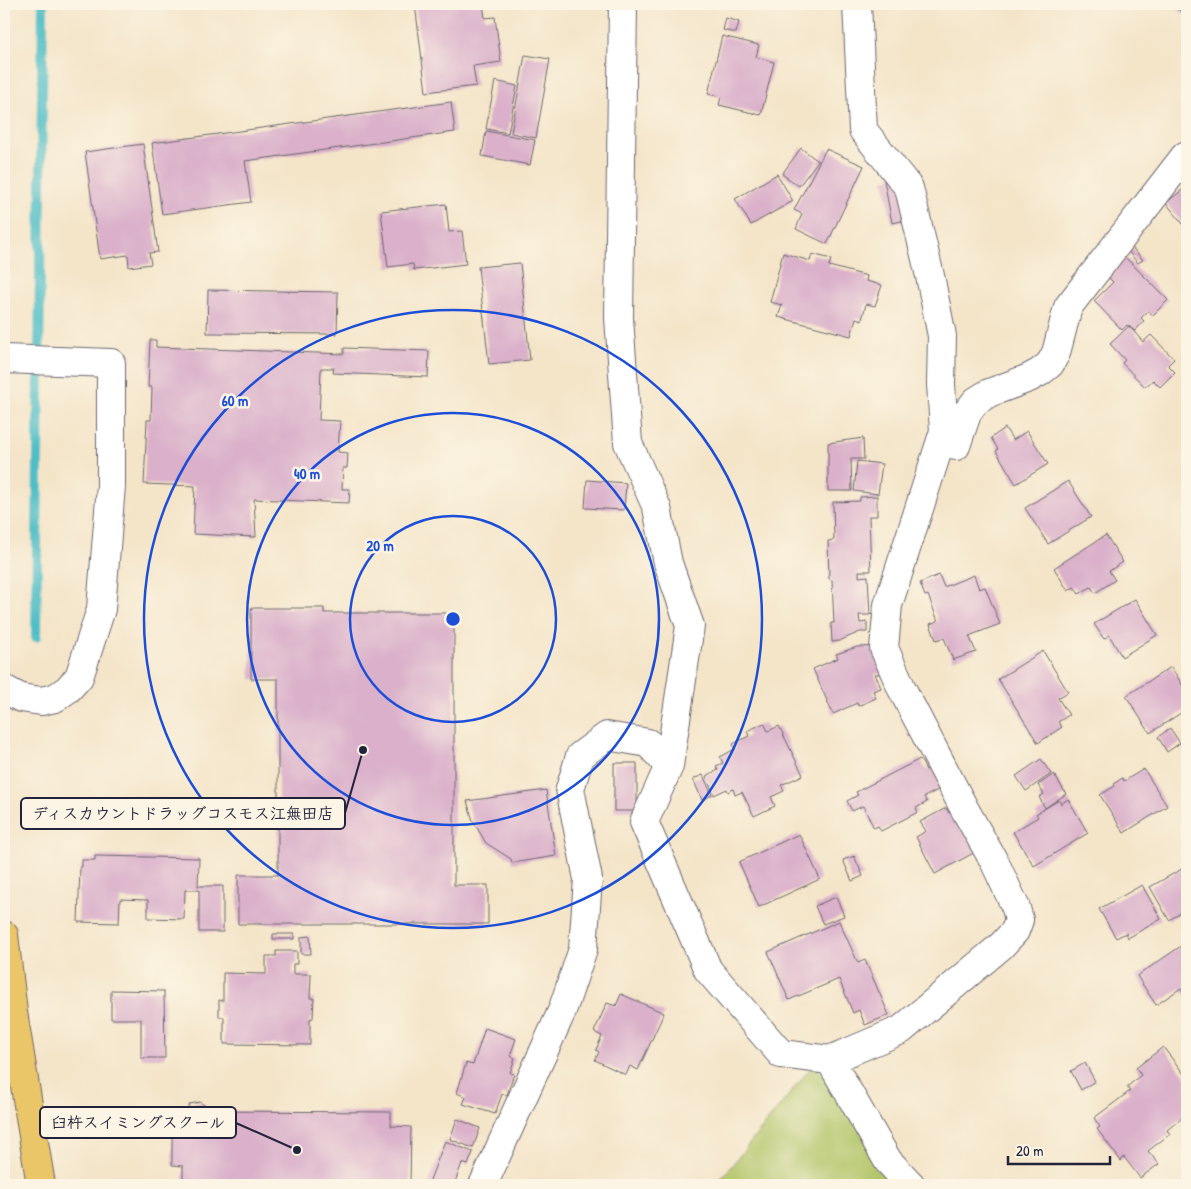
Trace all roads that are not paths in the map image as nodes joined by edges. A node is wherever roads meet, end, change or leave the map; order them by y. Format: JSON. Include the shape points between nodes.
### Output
{"nodes":[{"id":1,"x":623,"y":4,"type":"edge"},
{"id":2,"x":857,"y":4,"type":"edge"},
{"id":3,"x":1187,"y":155,"type":"edge"},
{"id":4,"x":4,"y":359,"type":"edge"},
{"id":5,"x":940,"y":444,"type":"junction"},
{"id":6,"x":4,"y":689,"type":"edge"},
{"id":7,"x":669,"y":766,"type":"junction"},
{"id":8,"x":4,"y":935,"type":"edge"},
{"id":9,"x":830,"y":1060,"type":"junction"},
{"id":10,"x":41,"y":1185,"type":"edge"},
{"id":11,"x":483,"y":1185,"type":"edge"},
{"id":12,"x":911,"y":1185,"type":"edge"}],
"edges":[{"from":1,"to":7,"type":"street","via":[[619,318],[628,442],[657,508],[668,563],[690,626]]},
{"from":2,"to":5,"type":"street","via":[[863,130],[909,188],[942,336],[944,431]]},
{"from":3,"to":5,"type":"street","via":[[1068,306],[1050,364],[1029,378],[976,400],[968,411],[956,446]]},
{"from":4,"to":6,"type":"street","via":[[111,364],[111,486],[101,609],[79,677],[56,698],[41,701],[20,698]]},
{"from":5,"to":9,"type":"street","via":[[888,605],[884,648],[902,689],[995,863],[1019,920],[1016,931],[1001,946],[900,1030]]},
{"from":7,"to":9,"type":"street","via":[[644,822],[708,970],[781,1054]]},
{"from":7,"to":11,"type":"street","via":[[648,743],[607,736],[580,756],[570,789],[588,879],[583,950],[562,1011]]},
{"from":8,"to":10,"type":"highway"},
{"from":9,"to":12,"type":"street","via":[[888,1161]]}]}
